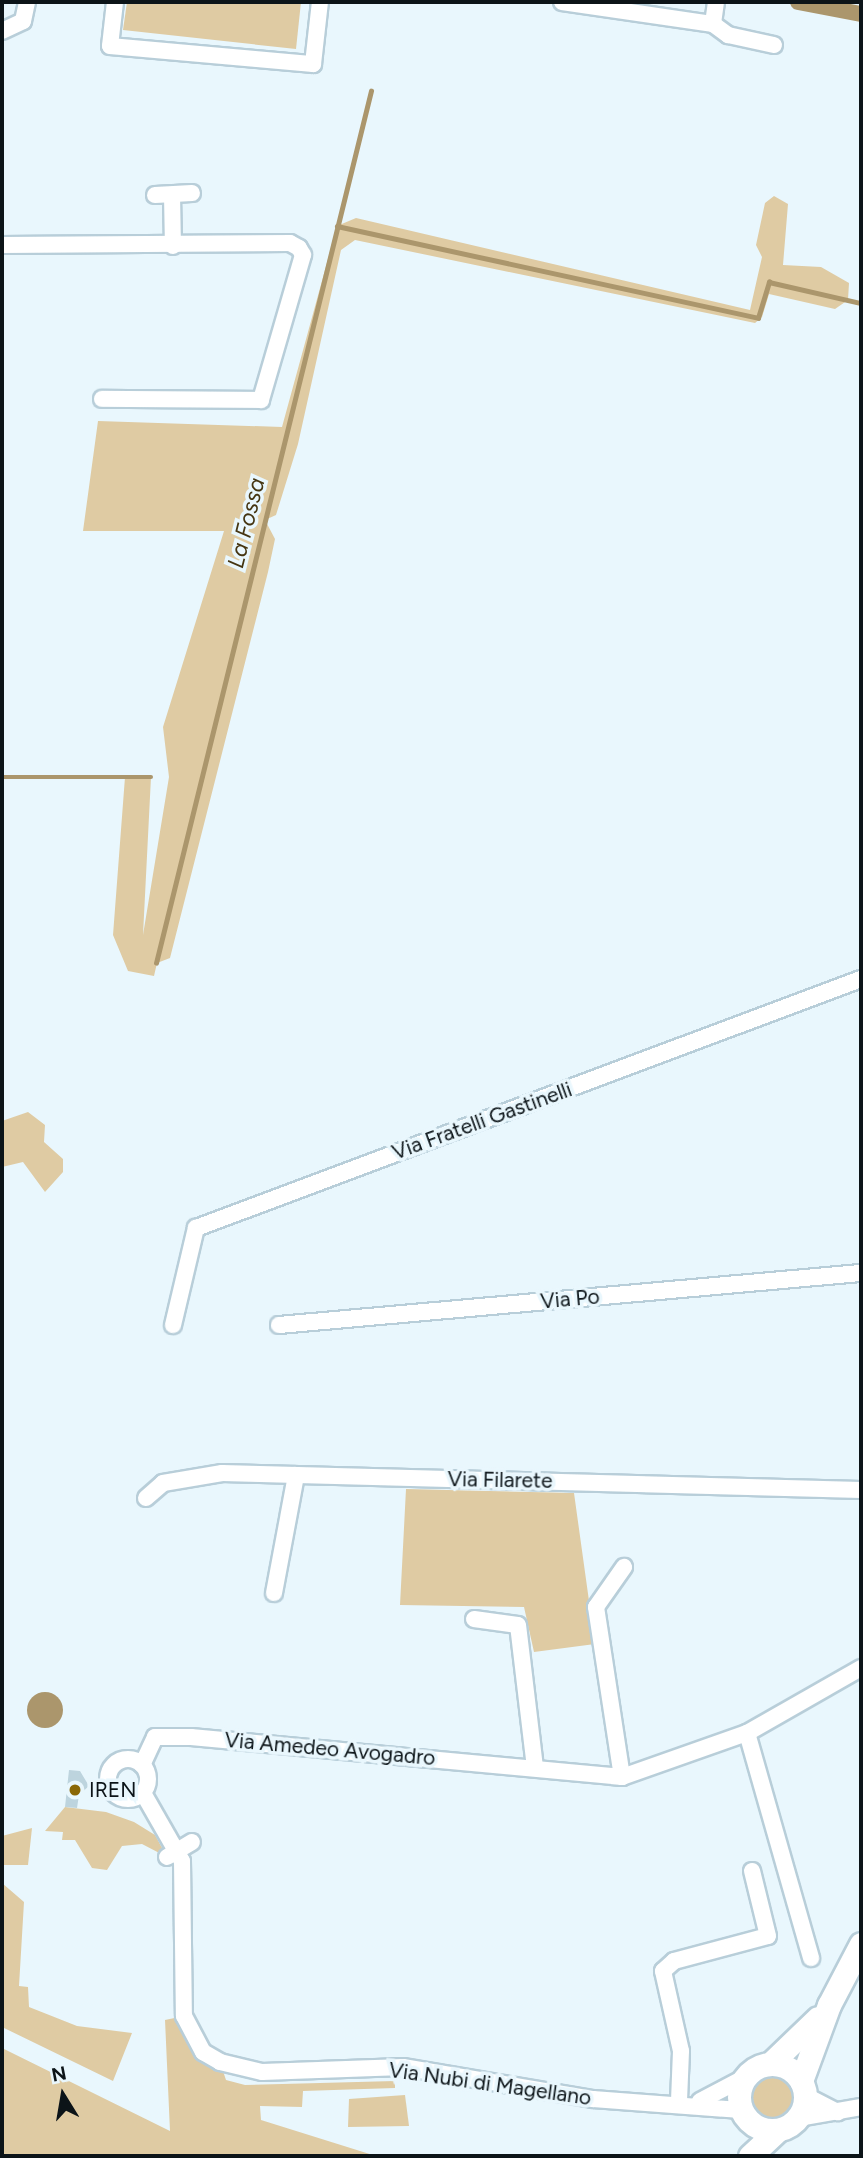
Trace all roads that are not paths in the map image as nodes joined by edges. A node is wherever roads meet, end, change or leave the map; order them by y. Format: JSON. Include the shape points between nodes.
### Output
{"nodes":[{"id":1,"x":27,"y":2,"type":"edge"},
{"id":2,"x":115,"y":2,"type":"edge"},
{"id":3,"x":320,"y":2,"type":"edge"},
{"id":4,"x":562,"y":2,"type":"edge"},
{"id":5,"x":716,"y":2,"type":"edge"},
{"id":6,"x":713,"y":24,"type":"junction"},
{"id":7,"x":2,"y":31,"type":"edge"},
{"id":8,"x":774,"y":45,"type":"dead end"},
{"id":9,"x":192,"y":193,"type":"dead end"},
{"id":10,"x":155,"y":195,"type":"dead end"},
{"id":11,"x":172,"y":195,"type":"junction"},
{"id":12,"x":2,"y":245,"type":"edge"},
{"id":13,"x":173,"y":246,"type":"junction"},
{"id":14,"x":102,"y":399,"type":"dead end"},
{"id":15,"x":861,"y":979,"type":"edge"},
{"id":16,"x":861,"y":1273,"type":"edge"},
{"id":17,"x":173,"y":1325,"type":"dead end"},
{"id":18,"x":279,"y":1325,"type":"dead end"},
{"id":19,"x":296,"y":1475,"type":"junction"},
{"id":20,"x":861,"y":1490,"type":"edge"},
{"id":21,"x":146,"y":1498,"type":"dead end"},
{"id":22,"x":624,"y":1567,"type":"dead end"},
{"id":23,"x":274,"y":1593,"type":"dead end"},
{"id":24,"x":474,"y":1619,"type":"dead end"},
{"id":25,"x":861,"y":1668,"type":"edge"},
{"id":26,"x":747,"y":1733,"type":"junction"},
{"id":27,"x":142,"y":1765,"type":"junction"},
{"id":28,"x":535,"y":1767,"type":"junction"},
{"id":29,"x":622,"y":1777,"type":"junction"},
{"id":30,"x":143,"y":1793,"type":"junction"},
{"id":31,"x":192,"y":1842,"type":"dead end"},
{"id":32,"x":172,"y":1854,"type":"junction"},
{"id":33,"x":752,"y":1871,"type":"dead end"},
{"id":34,"x":861,"y":1944,"type":"edge"},
{"id":35,"x":811,"y":1958,"type":"dead end"},
{"id":36,"x":829,"y":2004,"type":"junction"},
{"id":37,"x":770,"y":2064,"type":"junction"},
{"id":38,"x":746,"y":2077,"type":"junction"},
{"id":39,"x":803,"y":2088,"type":"junction"},
{"id":40,"x":686,"y":2102,"type":"junction"},
{"id":41,"x":861,"y":2107,"type":"edge"},
{"id":42,"x":838,"y":2112,"type":"junction"},
{"id":43,"x":744,"y":2115,"type":"junction"},
{"id":44,"x":798,"y":2119,"type":"junction"},
{"id":45,"x":778,"y":2130,"type":"junction"},
{"id":46,"x":741,"y":2156,"type":"edge"},
{"id":47,"x":750,"y":2156,"type":"edge"}],
"edges":[{"from":1,"to":7,"type":"street","via":[[23,21]]},
{"from":2,"to":3,"type":"street","via":[[110,46],[313,64]]},
{"from":4,"to":6,"type":"street"},
{"from":5,"to":6,"type":"street"},
{"from":6,"to":8,"type":"street","via":[[728,35]]},
{"from":9,"to":11,"type":"street"},
{"from":10,"to":11,"type":"street"},
{"from":11,"to":13,"type":"street"},
{"from":12,"to":13,"type":"street"},
{"from":13,"to":14,"type":"street","via":[[290,243],[299,248],[303,255],[261,400]]},
{"from":15,"to":17,"type":"street","name":"Via Fratelli Gastinelli","via":[[196,1228]]},
{"from":16,"to":18,"type":"street","name":"Via Po"},
{"from":19,"to":20,"type":"street","name":"Via Filarete"},
{"from":19,"to":21,"type":"street","name":"Via Filarete","via":[[201,1474],[163,1483]]},
{"from":19,"to":23,"type":"street"},
{"from":22,"to":29,"type":"street","via":[[596,1607]]},
{"from":24,"to":28,"type":"street","via":[[518,1625]]},
{"from":25,"to":26,"type":"street","name":"Via Amedeo Avogadro"},
{"from":26,"to":29,"type":"street","name":"Via Amedeo Avogadro"},
{"from":26,"to":35,"type":"street"},
{"from":27,"to":28,"type":"street","name":"Via Amedeo Avogadro","via":[[155,1737]]},
{"from":27,"to":30,"type":"street","name":"Via Nubi di Magellano","via":[[148,1782]]},
{"from":27,"to":30,"type":"street","via":[[119,1761],[109,1781],[122,1797]]},
{"from":28,"to":29,"type":"street","name":"Via Amedeo Avogadro"},
{"from":30,"to":32,"type":"street","name":"Via Nubi di Magellano"},
{"from":31,"to":32,"type":"street"},
{"from":32,"to":40,"type":"street","name":"Via Nubi di Magellano","via":[[185,1877],[183,2010],[190,2034],[220,2062],[262,2072],[403,2067],[593,2099]]},
{"from":33,"to":40,"type":"street","via":[[768,1936],[674,1961],[663,1971],[681,2051]]},
{"from":34,"to":36,"type":"street"},
{"from":36,"to":37,"type":"street"},
{"from":36,"to":39,"type":"street"},
{"from":37,"to":38,"type":"street"},
{"from":37,"to":39,"type":"street","via":[[788,2068]]},
{"from":38,"to":40,"type":"street","name":"Via Nubi di Magellano"},
{"from":38,"to":43,"type":"street","via":[[740,2093]]},
{"from":39,"to":42,"type":"street"},
{"from":39,"to":44,"type":"street"},
{"from":40,"to":43,"type":"street","name":"Via Nubi di Magellano"},
{"from":41,"to":42,"type":"street"},
{"from":42,"to":44,"type":"street"},
{"from":43,"to":45,"type":"street"},
{"from":43,"to":46,"type":"street"},
{"from":44,"to":45,"type":"street"},
{"from":45,"to":47,"type":"street"}]}
